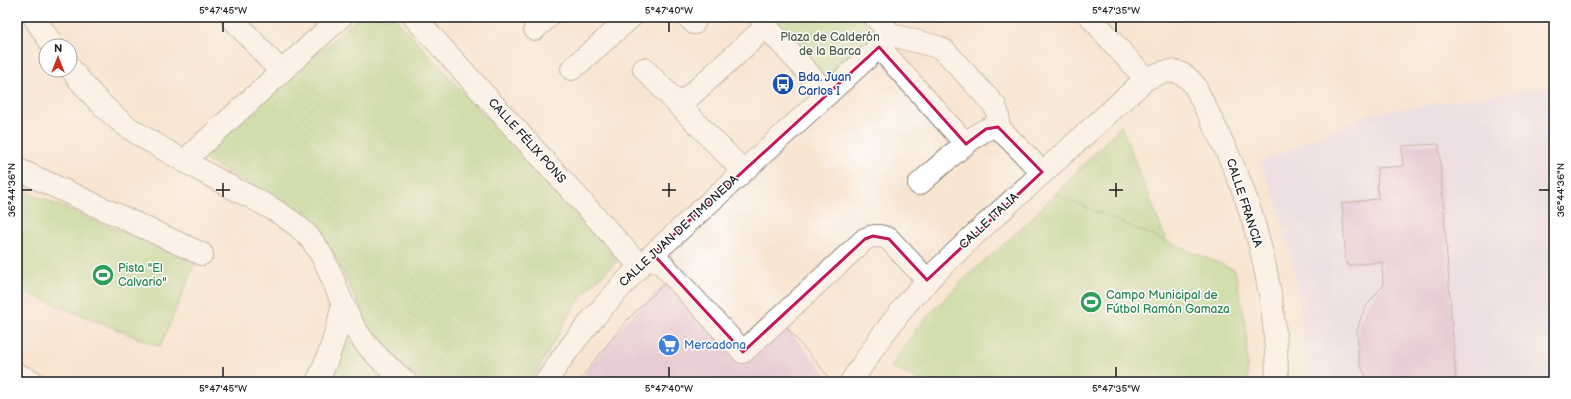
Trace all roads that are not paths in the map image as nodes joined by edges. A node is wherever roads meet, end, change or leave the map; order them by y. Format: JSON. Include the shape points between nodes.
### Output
{"nodes":[{"id":1,"x":34,"y":17,"type":"edge"},
{"id":2,"x":230,"y":17,"type":"edge"},
{"id":3,"x":341,"y":17,"type":"edge"},
{"id":4,"x":414,"y":17,"type":"edge"},
{"id":5,"x":631,"y":17,"type":"edge"},
{"id":6,"x":875,"y":17,"type":"edge"},
{"id":7,"x":1091,"y":17,"type":"edge"},
{"id":8,"x":764,"y":21,"type":"edge"},
{"id":9,"x":48,"y":38,"type":"edge"},
{"id":10,"x":885,"y":41,"type":"junction"},
{"id":11,"x":572,"y":69,"type":"dead end"},
{"id":12,"x":644,"y":69,"type":"dead end"},
{"id":13,"x":281,"y":72,"type":"junction"},
{"id":14,"x":78,"y":77,"type":"edge"},
{"id":15,"x":1146,"y":78,"type":"junction"},
{"id":16,"x":827,"y":94,"type":"junction"},
{"id":17,"x":679,"y":106,"type":"junction"},
{"id":18,"x":998,"y":127,"type":"junction"},
{"id":19,"x":966,"y":144,"type":"junction"},
{"id":20,"x":184,"y":161,"type":"junction"},
{"id":21,"x":17,"y":169,"type":"edge"},
{"id":22,"x":743,"y":171,"type":"junction"},
{"id":23,"x":1042,"y":172,"type":"junction"},
{"id":24,"x":920,"y":184,"type":"dead end"},
{"id":25,"x":202,"y":254,"type":"dead end"},
{"id":26,"x":646,"y":260,"type":"junction"},
{"id":27,"x":927,"y":280,"type":"junction"},
{"id":28,"x":342,"y":304,"type":"junction"},
{"id":29,"x":17,"y":374,"type":"edge"},
{"id":30,"x":33,"y":382,"type":"edge"},
{"id":31,"x":317,"y":382,"type":"edge"},
{"id":32,"x":406,"y":382,"type":"edge"},
{"id":33,"x":546,"y":382,"type":"edge"},
{"id":34,"x":851,"y":382,"type":"edge"},
{"id":35,"x":1277,"y":382,"type":"edge"}],
"edges":[{"from":1,"to":9,"type":"street"},
{"from":2,"to":13,"type":"street"},
{"from":3,"to":13,"type":"street"},
{"from":4,"to":26,"type":"street","name":"CALLE FÉLIX PONS"},
{"from":5,"to":11,"type":"street"},
{"from":6,"to":10,"type":"street"},
{"from":7,"to":15,"type":"street"},
{"from":8,"to":16,"type":"street"},
{"from":8,"to":17,"type":"street"},
{"from":10,"to":16,"type":"street"},
{"from":10,"to":18,"type":"street","via":[[938,47],[944,51],[995,106]]},
{"from":10,"to":19,"type":"street"},
{"from":12,"to":17,"type":"street"},
{"from":13,"to":20,"type":"street"},
{"from":14,"to":20,"type":"street","via":[[111,114]]},
{"from":15,"to":23,"type":"street","name":"CALLE ITALIA"},
{"from":15,"to":35,"type":"street","name":"CALLE FRANCIA","via":[[1160,72],[1171,71],[1189,78],[1228,154],[1254,223],[1265,270],[1274,318]]},
{"from":16,"to":22,"type":"street","name":"CALLE JUAN DE TIMONEDA"},
{"from":17,"to":22,"type":"street"},
{"from":18,"to":19,"type":"street","via":[[986,129]]},
{"from":18,"to":23,"type":"street"},
{"from":19,"to":24,"type":"street"},
{"from":20,"to":28,"type":"street","via":[[294,223],[322,254]]},
{"from":21,"to":25,"type":"street"},
{"from":22,"to":26,"type":"street","name":"CALLE JUAN DE TIMONEDA"},
{"from":23,"to":27,"type":"street","name":"CALLE ITALIA"},
{"from":26,"to":27,"type":"street","name":"CALLE FÉLIX PONS","via":[[743,352],[865,239],[873,236],[889,239]]},
{"from":26,"to":33,"type":"street","name":"CALLE JUAN DE TIMONEDA","via":[[601,307]]},
{"from":27,"to":34,"type":"street","name":"CALLE ITALIA","via":[[878,341]]},
{"from":28,"to":31,"type":"street","via":[[337,334]]},
{"from":28,"to":32,"type":"street","via":[[366,344],[384,364]]},
{"from":29,"to":30,"type":"street"}]}
